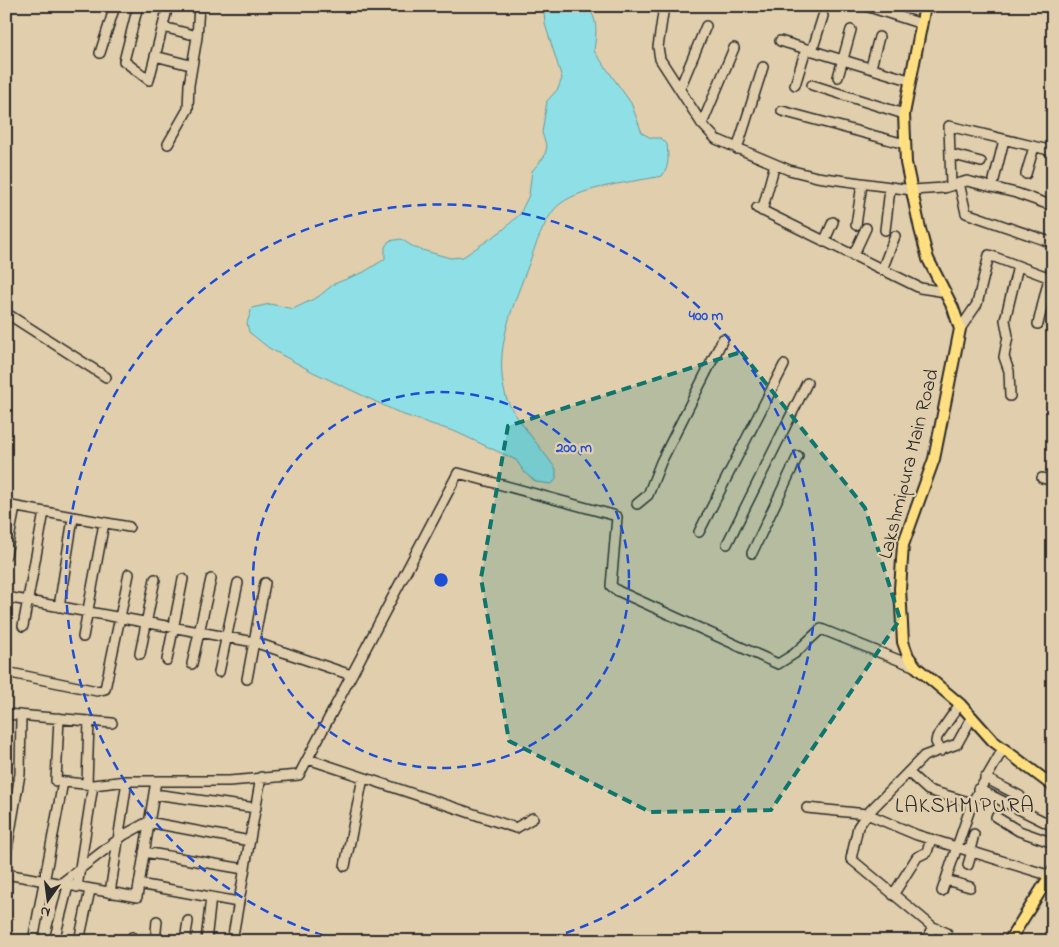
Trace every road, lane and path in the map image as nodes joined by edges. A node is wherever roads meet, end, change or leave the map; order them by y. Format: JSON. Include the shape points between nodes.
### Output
{"nodes":[{"id":1,"x":115,"y":6,"type":"edge"},
{"id":2,"x":138,"y":6,"type":"edge"},
{"id":3,"x":168,"y":6,"type":"edge"},
{"id":4,"x":199,"y":6,"type":"edge"},
{"id":5,"x":659,"y":6,"type":"edge"},
{"id":6,"x":866,"y":6,"type":"edge"},
{"id":7,"x":925,"y":6,"type":"edge"},
{"id":8,"x":823,"y":16,"type":"dead end"},
{"id":9,"x":922,"y":24,"type":"junction"},
{"id":10,"x":706,"y":26,"type":"dead end"},
{"id":11,"x":162,"y":27,"type":"junction"},
{"id":12,"x":851,"y":30,"type":"dead end"},
{"id":13,"x":190,"y":34,"type":"dead end"},
{"id":14,"x":879,"y":37,"type":"dead end"},
{"id":15,"x":780,"y":41,"type":"dead end"},
{"id":16,"x":734,"y":48,"type":"dead end"},
{"id":17,"x":809,"y":50,"type":"junction"},
{"id":18,"x":100,"y":53,"type":"dead end"},
{"id":19,"x":155,"y":56,"type":"junction"},
{"id":20,"x":843,"y":59,"type":"junction"},
{"id":21,"x":186,"y":64,"type":"dead end"},
{"id":22,"x":763,"y":67,"type":"dead end"},
{"id":23,"x":871,"y":67,"type":"junction"},
{"id":24,"x":838,"y":77,"type":"dead end"},
{"id":25,"x":909,"y":80,"type":"junction"},
{"id":26,"x":795,"y":85,"type":"dead end"},
{"id":27,"x":812,"y":85,"type":"dead end"},
{"id":28,"x":680,"y":88,"type":"junction"},
{"id":29,"x":782,"y":110,"type":"dead end"},
{"id":30,"x":904,"y":114,"type":"junction"},
{"id":31,"x":702,"y":124,"type":"junction"},
{"id":32,"x":1004,"y":140,"type":"junction"},
{"id":33,"x":168,"y":144,"type":"dead end"},
{"id":34,"x":905,"y":144,"type":"junction"},
{"id":35,"x":1034,"y":146,"type":"junction"},
{"id":36,"x":737,"y":149,"type":"junction"},
{"id":37,"x":1053,"y":151,"type":"edge"},
{"id":38,"x":950,"y":154,"type":"junction"},
{"id":39,"x":981,"y":162,"type":"dead end"},
{"id":40,"x":775,"y":164,"type":"junction"},
{"id":41,"x":1026,"y":174,"type":"dead end"},
{"id":42,"x":994,"y":180,"type":"dead end"},
{"id":43,"x":862,"y":184,"type":"junction"},
{"id":44,"x":955,"y":185,"type":"junction"},
{"id":45,"x":890,"y":189,"type":"junction"},
{"id":46,"x":912,"y":190,"type":"junction"},
{"id":47,"x":1053,"y":206,"type":"edge"},
{"id":48,"x":833,"y":222,"type":"dead end"},
{"id":49,"x":856,"y":225,"type":"dead end"},
{"id":50,"x":866,"y":228,"type":"dead end"},
{"id":51,"x":885,"y":230,"type":"dead end"},
{"id":52,"x":895,"y":236,"type":"dead end"},
{"id":53,"x":824,"y":242,"type":"junction"},
{"id":54,"x":1053,"y":243,"type":"edge"},
{"id":55,"x":853,"y":256,"type":"junction"},
{"id":56,"x":1018,"y":266,"type":"junction"},
{"id":57,"x":882,"y":270,"type":"junction"},
{"id":58,"x":1051,"y":278,"type":"edge"},
{"id":59,"x":946,"y":292,"type":"junction"},
{"id":60,"x":6,"y":313,"type":"edge"},
{"id":61,"x":1038,"y":324,"type":"dead end"},
{"id":62,"x":960,"y":329,"type":"junction"},
{"id":63,"x":723,"y":340,"type":"dead end"},
{"id":64,"x":784,"y":365,"type":"dead end"},
{"id":65,"x":106,"y":377,"type":"dead end"},
{"id":66,"x":807,"y":383,"type":"dead end"},
{"id":67,"x":1010,"y":396,"type":"dead end"},
{"id":68,"x":798,"y":456,"type":"dead end"},
{"id":69,"x":1042,"y":478,"type":"dead end"},
{"id":70,"x":1053,"y":480,"type":"edge"},
{"id":71,"x":637,"y":504,"type":"dead end"},
{"id":72,"x":10,"y":506,"type":"edge"},
{"id":73,"x":44,"y":512,"type":"junction"},
{"id":74,"x":73,"y":518,"type":"junction"},
{"id":75,"x":104,"y":523,"type":"junction"},
{"id":76,"x":130,"y":527,"type":"dead end"},
{"id":77,"x":699,"y":532,"type":"dead end"},
{"id":78,"x":727,"y":544,"type":"dead end"},
{"id":79,"x":752,"y":554,"type":"dead end"},
{"id":80,"x":6,"y":555,"type":"edge"},
{"id":81,"x":129,"y":574,"type":"dead end"},
{"id":82,"x":155,"y":579,"type":"dead end"},
{"id":83,"x":183,"y":579,"type":"dead end"},
{"id":84,"x":211,"y":579,"type":"dead end"},
{"id":85,"x":238,"y":583,"type":"dead end"},
{"id":86,"x":265,"y":583,"type":"dead end"},
{"id":87,"x":6,"y":597,"type":"edge"},
{"id":88,"x":28,"y":601,"type":"junction"},
{"id":89,"x":59,"y":607,"type":"junction"},
{"id":90,"x":87,"y":613,"type":"junction"},
{"id":91,"x":119,"y":619,"type":"junction"},
{"id":92,"x":146,"y":624,"type":"junction"},
{"id":93,"x":23,"y":626,"type":"dead end"},
{"id":94,"x":173,"y":628,"type":"junction"},
{"id":95,"x":198,"y":633,"type":"junction"},
{"id":96,"x":83,"y":637,"type":"dead end"},
{"id":97,"x":226,"y":638,"type":"junction"},
{"id":98,"x":254,"y":642,"type":"junction"},
{"id":99,"x":140,"y":654,"type":"dead end"},
{"id":100,"x":167,"y":660,"type":"dead end"},
{"id":101,"x":192,"y":664,"type":"dead end"},
{"id":102,"x":916,"y":667,"type":"junction"},
{"id":103,"x":6,"y":672,"type":"edge"},
{"id":104,"x":219,"y":672,"type":"dead end"},
{"id":105,"x":351,"y":675,"type":"junction"},
{"id":106,"x":247,"y":679,"type":"dead end"},
{"id":107,"x":960,"y":704,"type":"junction"},
{"id":108,"x":6,"y":714,"type":"edge"},
{"id":109,"x":21,"y":715,"type":"junction"},
{"id":110,"x":972,"y":717,"type":"junction"},
{"id":111,"x":59,"y":718,"type":"junction"},
{"id":112,"x":89,"y":721,"type":"junction"},
{"id":113,"x":112,"y":723,"type":"dead end"},
{"id":114,"x":1003,"y":749,"type":"junction"},
{"id":115,"x":941,"y":751,"type":"junction"},
{"id":116,"x":308,"y":760,"type":"junction"},
{"id":117,"x":908,"y":772,"type":"junction"},
{"id":118,"x":261,"y":777,"type":"junction"},
{"id":119,"x":363,"y":778,"type":"junction"},
{"id":120,"x":985,"y":778,"type":"junction"},
{"id":121,"x":127,"y":781,"type":"junction"},
{"id":122,"x":156,"y":781,"type":"junction"},
{"id":123,"x":63,"y":782,"type":"junction"},
{"id":124,"x":90,"y":784,"type":"junction"},
{"id":125,"x":1053,"y":786,"type":"edge"},
{"id":126,"x":978,"y":789,"type":"junction"},
{"id":127,"x":154,"y":794,"type":"junction"},
{"id":128,"x":1020,"y":796,"type":"dead end"},
{"id":129,"x":972,"y":803,"type":"junction"},
{"id":130,"x":256,"y":808,"type":"junction"},
{"id":131,"x":808,"y":808,"type":"dead end"},
{"id":132,"x":867,"y":814,"type":"junction"},
{"id":133,"x":996,"y":817,"type":"dead end"},
{"id":134,"x":533,"y":818,"type":"dead end"},
{"id":135,"x":148,"y":822,"type":"junction"},
{"id":136,"x":1053,"y":826,"type":"edge"},
{"id":137,"x":974,"y":834,"type":"dead end"},
{"id":138,"x":931,"y":839,"type":"junction"},
{"id":139,"x":118,"y":840,"type":"junction"},
{"id":140,"x":250,"y":841,"type":"junction"},
{"id":141,"x":1053,"y":843,"type":"edge"},
{"id":142,"x":956,"y":846,"type":"junction"},
{"id":143,"x":971,"y":851,"type":"junction"},
{"id":144,"x":144,"y":852,"type":"junction"},
{"id":145,"x":6,"y":855,"type":"edge"},
{"id":146,"x":968,"y":865,"type":"dead end"},
{"id":147,"x":345,"y":866,"type":"dead end"},
{"id":148,"x":244,"y":869,"type":"junction"},
{"id":149,"x":80,"y":870,"type":"junction"},
{"id":150,"x":6,"y":874,"type":"edge"},
{"id":151,"x":1052,"y":874,"type":"edge"},
{"id":152,"x":946,"y":880,"type":"junction"},
{"id":153,"x":44,"y":881,"type":"junction"},
{"id":154,"x":139,"y":884,"type":"junction"},
{"id":155,"x":68,"y":886,"type":"junction"},
{"id":156,"x":970,"y":887,"type":"dead end"},
{"id":157,"x":90,"y":890,"type":"junction"},
{"id":158,"x":942,"y":891,"type":"dead end"},
{"id":159,"x":110,"y":893,"type":"junction"},
{"id":160,"x":893,"y":895,"type":"junction"},
{"id":161,"x":211,"y":896,"type":"junction"},
{"id":162,"x":238,"y":902,"type":"junction"},
{"id":163,"x":157,"y":921,"type":"dead end"},
{"id":164,"x":188,"y":921,"type":"dead end"},
{"id":165,"x":933,"y":927,"type":"junction"},
{"id":166,"x":947,"y":933,"type":"dead end"},
{"id":167,"x":33,"y":941,"type":"edge"},
{"id":168,"x":54,"y":941,"type":"edge"},
{"id":169,"x":79,"y":941,"type":"edge"},
{"id":170,"x":155,"y":941,"type":"edge"},
{"id":171,"x":185,"y":941,"type":"edge"},
{"id":172,"x":206,"y":941,"type":"edge"},
{"id":173,"x":232,"y":941,"type":"edge"},
{"id":174,"x":926,"y":941,"type":"edge"},
{"id":175,"x":1010,"y":941,"type":"edge"}],
"edges":[{"from":1,"to":18,"type":"street"},
{"from":2,"to":19,"type":"street","via":[[124,61],[149,80]]},
{"from":3,"to":11,"type":"street"},
{"from":4,"to":33,"type":"street","via":[[188,109]]},
{"from":5,"to":28,"type":"street","via":[[663,13],[658,46],[660,59]]},
{"from":6,"to":9,"type":"street"},
{"from":7,"to":9,"type":"main road"},
{"from":8,"to":17,"type":"street"},
{"from":9,"to":25,"type":"main road"},
{"from":10,"to":28,"type":"street"},
{"from":11,"to":13,"type":"street"},
{"from":11,"to":19,"type":"street"},
{"from":12,"to":20,"type":"street"},
{"from":14,"to":23,"type":"street"},
{"from":15,"to":17,"type":"street"},
{"from":16,"to":31,"type":"street"},
{"from":17,"to":20,"type":"street"},
{"from":17,"to":26,"type":"street"},
{"from":19,"to":21,"type":"street"},
{"from":20,"to":23,"type":"street"},
{"from":20,"to":24,"type":"street"},
{"from":22,"to":36,"type":"street"},
{"from":23,"to":25,"type":"street"},
{"from":25,"to":30,"type":"main road"},
{"from":27,"to":30,"type":"street"},
{"from":28,"to":31,"type":"street"},
{"from":29,"to":34,"type":"street"},
{"from":30,"to":34,"type":"main road"},
{"from":31,"to":36,"type":"street","via":[[716,139]]},
{"from":32,"to":35,"type":"street"},
{"from":32,"to":38,"type":"street","via":[[949,126]]},
{"from":32,"to":42,"type":"street"},
{"from":34,"to":46,"type":"main road"},
{"from":35,"to":37,"type":"street"},
{"from":35,"to":41,"type":"street"},
{"from":36,"to":40,"type":"street"},
{"from":38,"to":39,"type":"street"},
{"from":38,"to":44,"type":"street"},
{"from":40,"to":43,"type":"street","via":[[817,177]]},
{"from":40,"to":53,"type":"street","via":[[759,210]]},
{"from":43,"to":45,"type":"street"},
{"from":43,"to":49,"type":"street"},
{"from":44,"to":46,"type":"street"},
{"from":44,"to":47,"type":"street","via":[[967,181]]},
{"from":44,"to":54,"type":"street","via":[[966,213]]},
{"from":45,"to":46,"type":"street"},
{"from":45,"to":51,"type":"street"},
{"from":46,"to":59,"type":"main road","via":[[928,259]]},
{"from":48,"to":53,"type":"street"},
{"from":50,"to":55,"type":"street"},
{"from":52,"to":57,"type":"street"},
{"from":53,"to":55,"type":"street"},
{"from":55,"to":57,"type":"street"},
{"from":56,"to":58,"type":"street"},
{"from":56,"to":62,"type":"street","via":[[989,255],[977,304]]},
{"from":56,"to":67,"type":"street","via":[[1005,320],[1008,336],[1004,357],[1009,371]]},
{"from":57,"to":59,"type":"street","via":[[920,288]]},
{"from":58,"to":61,"type":"street"},
{"from":59,"to":62,"type":"main road"},
{"from":60,"to":65,"type":"street"},
{"from":62,"to":102,"type":"main road","name":"Lakshmipura Main Road","via":[[934,459],[903,545],[901,623],[908,656]]},
{"from":63,"to":71,"type":"street","via":[[661,462],[648,495]]},
{"from":64,"to":77,"type":"street"},
{"from":66,"to":78,"type":"street"},
{"from":68,"to":79,"type":"street"},
{"from":69,"to":70,"type":"street"},
{"from":72,"to":73,"type":"street"},
{"from":72,"to":80,"type":"street"},
{"from":73,"to":74,"type":"street"},
{"from":73,"to":88,"type":"street"},
{"from":74,"to":75,"type":"street"},
{"from":74,"to":89,"type":"street"},
{"from":75,"to":76,"type":"street"},
{"from":75,"to":90,"type":"street"},
{"from":81,"to":91,"type":"street"},
{"from":82,"to":92,"type":"street"},
{"from":83,"to":94,"type":"street"},
{"from":84,"to":95,"type":"street"},
{"from":85,"to":97,"type":"street"},
{"from":86,"to":98,"type":"street"},
{"from":87,"to":88,"type":"street"},
{"from":88,"to":89,"type":"street"},
{"from":88,"to":93,"type":"street"},
{"from":89,"to":90,"type":"street"},
{"from":90,"to":91,"type":"street"},
{"from":90,"to":96,"type":"street"},
{"from":91,"to":92,"type":"street"},
{"from":91,"to":103,"type":"street","via":[[105,690]]},
{"from":92,"to":94,"type":"street"},
{"from":92,"to":99,"type":"street"},
{"from":94,"to":95,"type":"street"},
{"from":94,"to":100,"type":"street"},
{"from":95,"to":97,"type":"street"},
{"from":95,"to":101,"type":"street"},
{"from":97,"to":98,"type":"street"},
{"from":97,"to":104,"type":"street"},
{"from":98,"to":105,"type":"street"},
{"from":98,"to":106,"type":"street"},
{"from":102,"to":105,"type":"street","via":[[821,629],[778,664],[611,586],[617,518],[613,515],[458,473]]},
{"from":102,"to":107,"type":"main road","name":"Lakshmipura Main Road"},
{"from":105,"to":116,"type":"street"},
{"from":107,"to":110,"type":"main road","name":"Lakshmipura Main Road"},
{"from":107,"to":115,"type":"street","via":[[937,737]]},
{"from":108,"to":109,"type":"street"},
{"from":109,"to":111,"type":"street"},
{"from":109,"to":145,"type":"street","via":[[20,774]]},
{"from":110,"to":114,"type":"main road","name":"Lakshmipura Main Road"},
{"from":110,"to":115,"type":"street","via":[[957,744]]},
{"from":111,"to":112,"type":"street"},
{"from":111,"to":123,"type":"street","via":[[56,781]]},
{"from":112,"to":113,"type":"street"},
{"from":112,"to":124,"type":"street"},
{"from":114,"to":120,"type":"street"},
{"from":114,"to":125,"type":"main road","name":"Lakshmipura Main Road"},
{"from":115,"to":117,"type":"street","via":[[924,756]]},
{"from":116,"to":118,"type":"street","via":[[299,775]]},
{"from":116,"to":119,"type":"street"},
{"from":117,"to":129,"type":"street","via":[[928,790]]},
{"from":117,"to":132,"type":"street"},
{"from":118,"to":122,"type":"street","via":[[228,781]]},
{"from":118,"to":130,"type":"street"},
{"from":119,"to":134,"type":"street","via":[[516,828]]},
{"from":119,"to":147,"type":"street"},
{"from":120,"to":126,"type":"street"},
{"from":120,"to":128,"type":"street"},
{"from":121,"to":122,"type":"street"},
{"from":121,"to":124,"type":"street"},
{"from":121,"to":139,"type":"street"},
{"from":122,"to":127,"type":"street"},
{"from":123,"to":124,"type":"street"},
{"from":123,"to":153,"type":"street"},
{"from":124,"to":149,"type":"street"},
{"from":126,"to":129,"type":"street"},
{"from":126,"to":136,"type":"street"},
{"from":127,"to":130,"type":"street"},
{"from":127,"to":135,"type":"street"},
{"from":129,"to":142,"type":"street"},
{"from":130,"to":140,"type":"street"},
{"from":131,"to":132,"type":"street"},
{"from":132,"to":138,"type":"street"},
{"from":132,"to":160,"type":"street","via":[[858,827],[851,859]]},
{"from":133,"to":141,"type":"street","via":[[1020,831]]},
{"from":135,"to":139,"type":"street"},
{"from":135,"to":140,"type":"street"},
{"from":135,"to":144,"type":"street"},
{"from":137,"to":143,"type":"street"},
{"from":138,"to":142,"type":"street"},
{"from":138,"to":160,"type":"street","via":[[927,852],[917,857]]},
{"from":139,"to":149,"type":"street"},
{"from":139,"to":159,"type":"street"},
{"from":140,"to":148,"type":"street"},
{"from":142,"to":143,"type":"street"},
{"from":142,"to":152,"type":"street"},
{"from":143,"to":146,"type":"street"},
{"from":143,"to":151,"type":"street"},
{"from":144,"to":148,"type":"street"},
{"from":144,"to":154,"type":"street"},
{"from":148,"to":162,"type":"street"},
{"from":149,"to":155,"type":"street"},
{"from":149,"to":155,"type":"street"},
{"from":150,"to":153,"type":"street"},
{"from":151,"to":175,"type":"main road"},
{"from":152,"to":156,"type":"street"},
{"from":152,"to":158,"type":"street"},
{"from":153,"to":155,"type":"street"},
{"from":153,"to":167,"type":"street"},
{"from":154,"to":159,"type":"street","via":[[137,897]]},
{"from":154,"to":161,"type":"street"},
{"from":155,"to":157,"type":"street"},
{"from":155,"to":168,"type":"street"},
{"from":157,"to":159,"type":"street"},
{"from":157,"to":169,"type":"street"},
{"from":160,"to":165,"type":"street"},
{"from":161,"to":162,"type":"street"},
{"from":161,"to":172,"type":"street"},
{"from":162,"to":173,"type":"street"},
{"from":163,"to":170,"type":"street"},
{"from":164,"to":171,"type":"street"},
{"from":165,"to":166,"type":"street"},
{"from":165,"to":174,"type":"street"}]}
